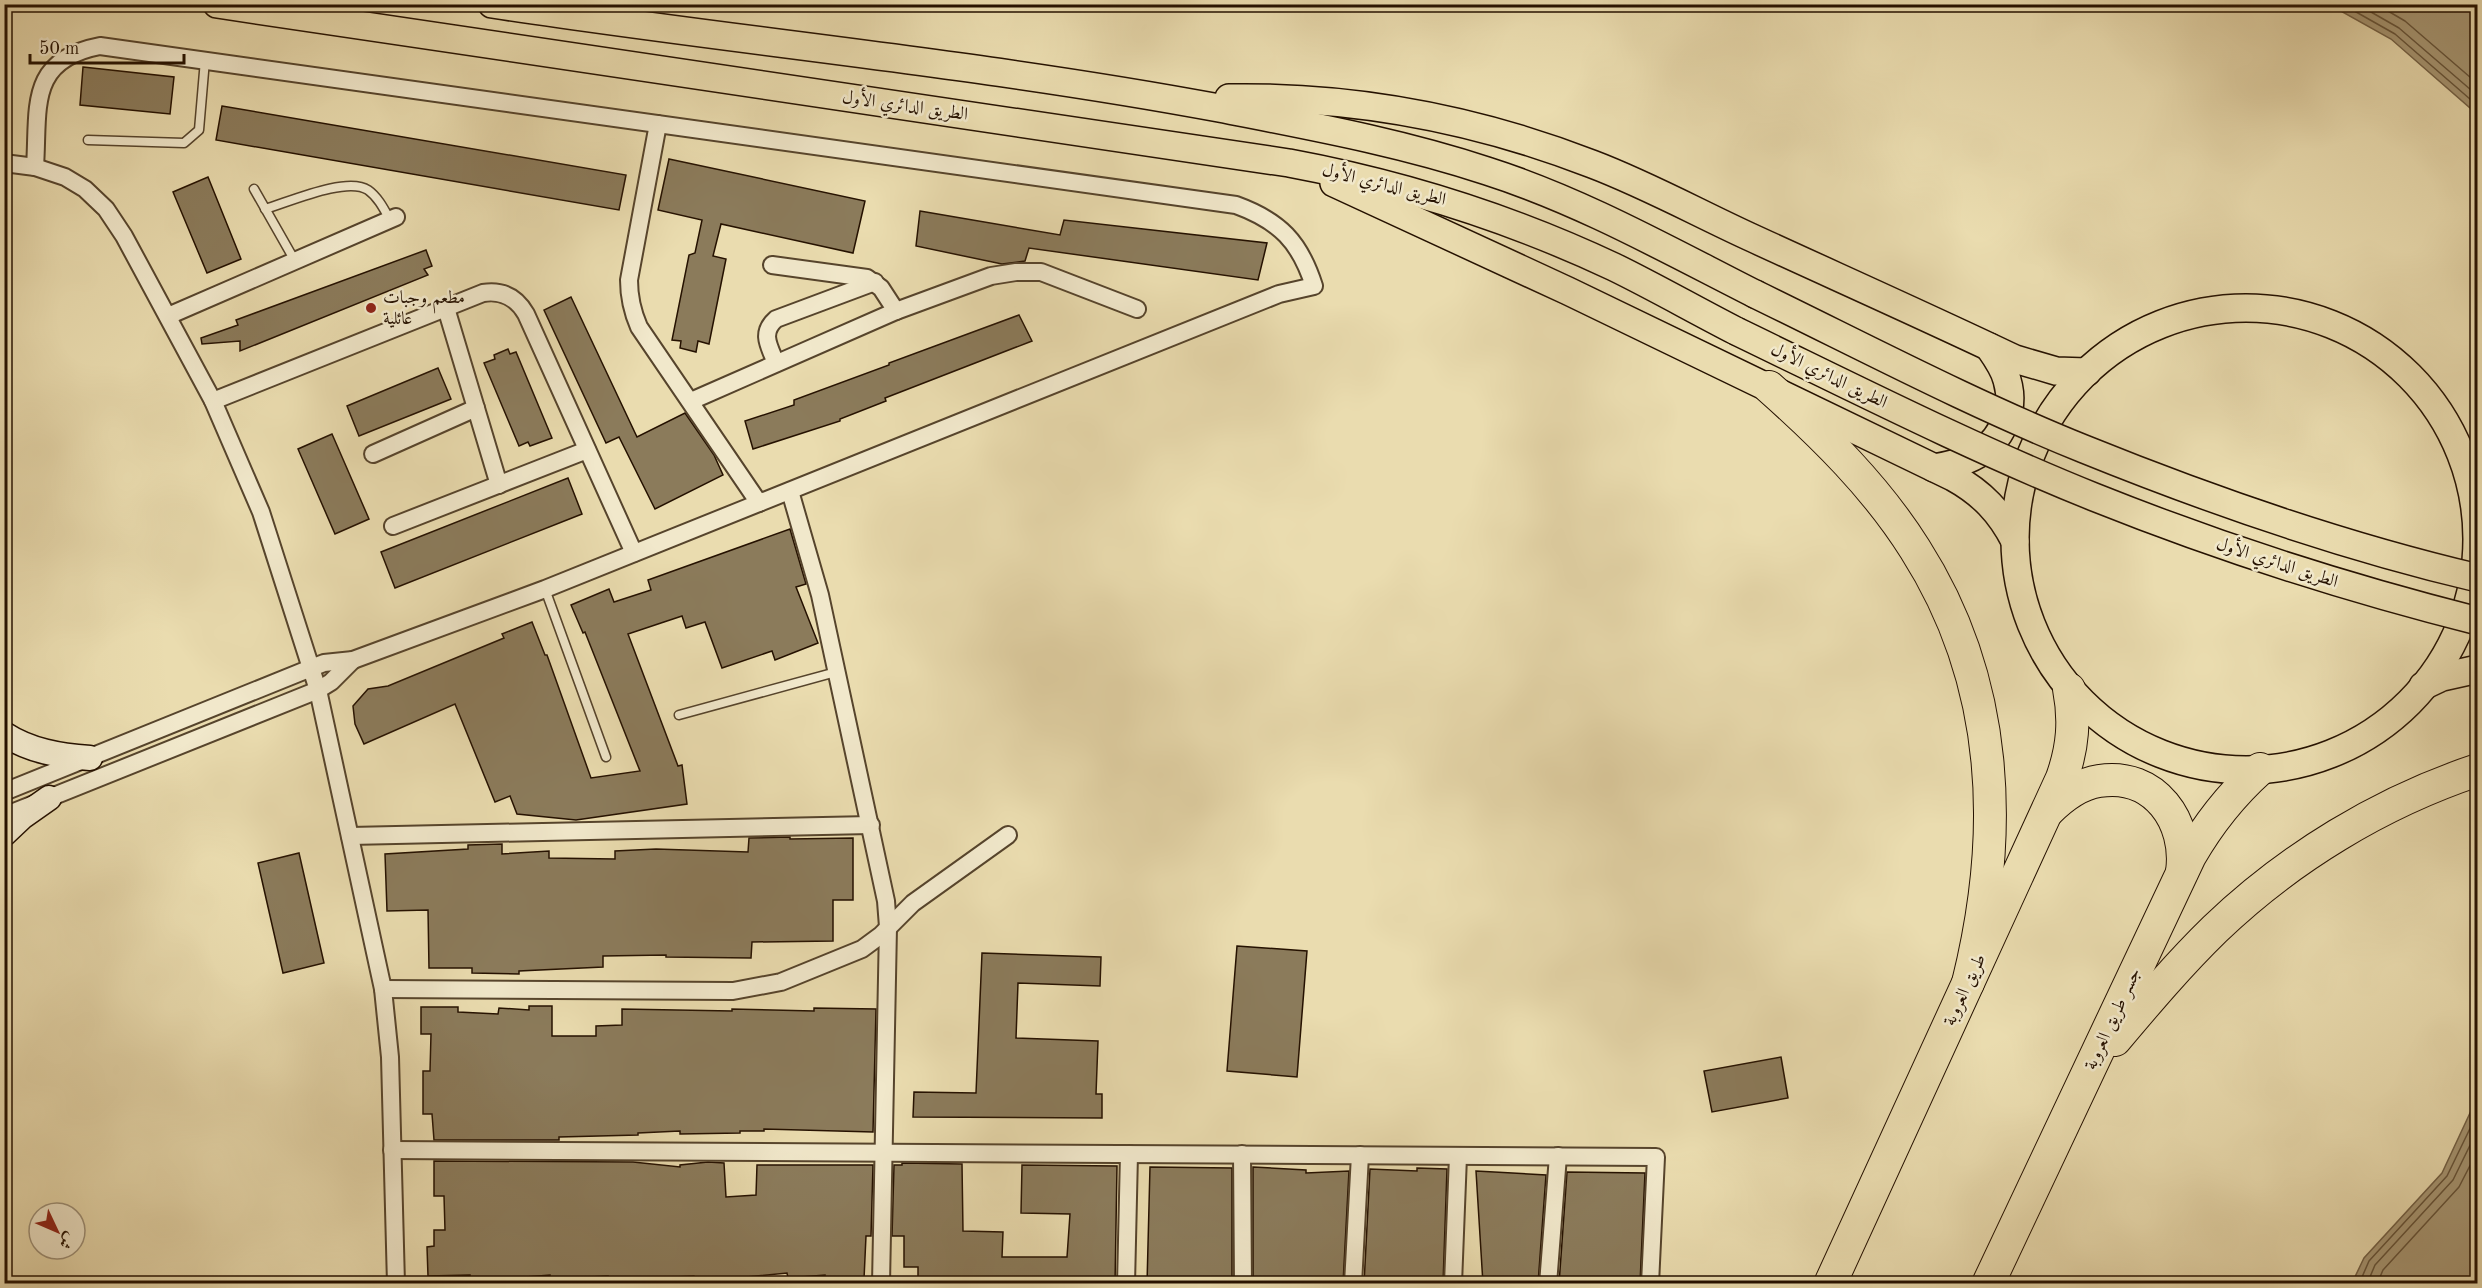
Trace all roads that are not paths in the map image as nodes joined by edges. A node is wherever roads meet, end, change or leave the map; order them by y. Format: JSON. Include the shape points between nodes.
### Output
{"nodes":[{"id":1,"x":217,"y":4,"type":"edge"},
{"id":2,"x":492,"y":4,"type":"edge"},
{"id":3,"x":205,"y":60,"type":"junction"},
{"id":4,"x":1175,"y":100,"type":"junction"},
{"id":5,"x":658,"y":124,"type":"junction"},
{"id":6,"x":88,"y":140,"type":"dead end"},
{"id":7,"x":4,"y":163,"type":"edge"},
{"id":8,"x":1289,"y":163,"type":"junction"},
{"id":9,"x":35,"y":167,"type":"junction"},
{"id":10,"x":254,"y":189,"type":"dead end"},
{"id":11,"x":266,"y":209,"type":"junction"},
{"id":12,"x":393,"y":218,"type":"joint"},
{"id":13,"x":295,"y":261,"type":"junction"},
{"id":14,"x":772,"y":265,"type":"dead end"},
{"id":15,"x":875,"y":282,"type":"junction"},
{"id":16,"x":446,"y":308,"type":"junction"},
{"id":17,"x":1137,"y":309,"type":"dead end"},
{"id":18,"x":896,"y":311,"type":"junction"},
{"id":19,"x":168,"y":316,"type":"junction"},
{"id":20,"x":1989,"y":347,"type":"junction"},
{"id":21,"x":776,"y":363,"type":"junction"},
{"id":22,"x":2087,"y":372,"type":"junction"},
{"id":23,"x":1769,"y":387,"type":"junction"},
{"id":24,"x":213,"y":401,"type":"junction"},
{"id":25,"x":691,"y":402,"type":"junction"},
{"id":26,"x":476,"y":408,"type":"junction"},
{"id":27,"x":587,"y":450,"type":"junction"},
{"id":28,"x":373,"y":454,"type":"dead end"},
{"id":29,"x":1934,"y":468,"type":"junction"},
{"id":30,"x":499,"y":485,"type":"junction"},
{"id":31,"x":2474,"y":489,"type":"edge"},
{"id":32,"x":790,"y":490,"type":"junction"},
{"id":33,"x":759,"y":503,"type":"junction"},
{"id":34,"x":393,"y":526,"type":"dead end"},
{"id":35,"x":2015,"y":541,"type":"junction"},
{"id":36,"x":634,"y":553,"type":"junction"},
{"id":37,"x":2478,"y":578,"type":"edge"},
{"id":38,"x":545,"y":589,"type":"junction"},
{"id":39,"x":2478,"y":621,"type":"edge"},
{"id":40,"x":353,"y":660,"type":"junction"},
{"id":41,"x":311,"y":668,"type":"junction"},
{"id":42,"x":2478,"y":669,"type":"edge"},
{"id":43,"x":836,"y":672,"type":"junction"},
{"id":44,"x":2423,"y":686,"type":"junction"},
{"id":45,"x":2069,"y":689,"type":"junction"},
{"id":46,"x":318,"y":690,"type":"junction"},
{"id":47,"x":679,"y":716,"type":"dead end"},
{"id":48,"x":4,"y":734,"type":"edge"},
{"id":49,"x":606,"y":757,"type":"dead end"},
{"id":50,"x":90,"y":758,"type":"junction"},
{"id":51,"x":2260,"y":769,"type":"junction"},
{"id":52,"x":2478,"y":770,"type":"edge"},
{"id":53,"x":4,"y":792,"type":"edge"},
{"id":54,"x":49,"y":798,"type":"junction"},
{"id":55,"x":2048,"y":811,"type":"junction"},
{"id":56,"x":4,"y":816,"type":"edge"},
{"id":57,"x":870,"y":825,"type":"junction"},
{"id":58,"x":4,"y":834,"type":"edge"},
{"id":59,"x":1008,"y":835,"type":"dead end"},
{"id":60,"x":350,"y":836,"type":"junction"},
{"id":61,"x":2182,"y":873,"type":"junction"},
{"id":62,"x":888,"y":927,"type":"junction"},
{"id":63,"x":1968,"y":983,"type":"junction"},
{"id":64,"x":383,"y":990,"type":"junction"},
{"id":65,"x":2089,"y":1071,"type":"junction"},
{"id":66,"x":392,"y":1150,"type":"junction"},
{"id":67,"x":884,"y":1152,"type":"junction"},
{"id":68,"x":1129,"y":1154,"type":"junction"},
{"id":69,"x":1242,"y":1154,"type":"junction"},
{"id":70,"x":1360,"y":1155,"type":"junction"},
{"id":71,"x":1458,"y":1156,"type":"junction"},
{"id":72,"x":1558,"y":1156,"type":"junction"},
{"id":73,"x":396,"y":1284,"type":"edge"},
{"id":74,"x":881,"y":1284,"type":"edge"},
{"id":75,"x":1126,"y":1284,"type":"edge"},
{"id":76,"x":1243,"y":1284,"type":"edge"},
{"id":77,"x":1353,"y":1284,"type":"edge"},
{"id":78,"x":1454,"y":1284,"type":"edge"},
{"id":79,"x":1548,"y":1284,"type":"edge"},
{"id":80,"x":1650,"y":1284,"type":"edge"},
{"id":81,"x":1830,"y":1284,"type":"edge"},
{"id":82,"x":1988,"y":1284,"type":"edge"}],
"edges":[{"from":1,"to":8,"type":"main road","name":"الطريق الدائري الأول"},
{"from":2,"to":4,"type":"main road","via":[[988,70]]},
{"from":3,"to":5,"type":"street"},
{"from":3,"to":6,"type":"lane","via":[[199,130],[192,138],[184,143]]},
{"from":3,"to":9,"type":"street","via":[[100,46],[70,54],[55,65],[40,93]]},
{"from":4,"to":20,"type":"main road","via":[[1260,98],[1342,102],[1493,131],[1594,164],[1643,185]]},
{"from":4,"to":37,"type":"main road","bridge":true,"via":[[1389,142],[1487,171],[1567,201],[1978,402],[2093,453],[2230,504]]},
{"from":5,"to":25,"type":"street","via":[[629,298],[639,327]]},
{"from":5,"to":32,"type":"street","via":[[1236,205],[1277,226],[1294,242],[1306,262],[1314,286],[1280,294]]},
{"from":7,"to":9,"type":"street"},
{"from":8,"to":23,"type":"main road"},
{"from":8,"to":39,"type":"main road","name":"الطريق الدائري الأول","bridge":true,"via":[[1387,183],[1488,215],[1616,268],[1736,331],[1975,446],[2104,501],[2286,567]]},
{"from":9,"to":19,"type":"street","via":[[65,177],[106,209]]},
{"from":10,"to":11,"type":"lane"},
{"from":11,"to":12,"type":"lane","via":[[342,185],[357,186],[370,191]]},
{"from":11,"to":13,"type":"lane"},
{"from":12,"to":13,"type":"street"},
{"from":13,"to":19,"type":"street"},
{"from":14,"to":15,"type":"street","via":[[859,275]]},
{"from":15,"to":18,"type":"street"},
{"from":15,"to":21,"type":"street","via":[[776,319],[766,332]]},
{"from":16,"to":24,"type":"street"},
{"from":16,"to":26,"type":"street"},
{"from":16,"to":27,"type":"street","via":[[493,292],[513,298],[521,306]]},
{"from":17,"to":18,"type":"street","via":[[1041,272],[1016,272],[991,276]]},
{"from":18,"to":21,"type":"street"},
{"from":19,"to":24,"type":"street"},
{"from":20,"to":22,"type":"main road","via":[[2040,367]]},
{"from":20,"to":29,"type":"main road","via":[[2002,367],[2010,391],[2003,427],[1978,454]]},
{"from":21,"to":25,"type":"street"},
{"from":22,"to":31,"type":"main road","via":[[2146,332],[2205,312],[2259,309],[2311,318],[2361,338],[2404,370],[2452,434]]},
{"from":22,"to":35,"type":"main road","via":[[2053,414],[2029,462],[2021,488]]},
{"from":23,"to":29,"type":"main road"},
{"from":23,"to":63,"type":"highway","via":[[1830,443],[1888,511],[1933,580],[1959,640],[1980,711],[1991,793],[1988,882]]},
{"from":24,"to":41,"type":"street","via":[[261,512]]},
{"from":25,"to":33,"type":"street"},
{"from":26,"to":28,"type":"street"},
{"from":26,"to":30,"type":"street"},
{"from":27,"to":30,"type":"street"},
{"from":27,"to":36,"type":"street"},
{"from":29,"to":35,"type":"main road","via":[[1984,497],[1997,510]]},
{"from":30,"to":34,"type":"street"},
{"from":31,"to":44,"type":"main road","via":[[2476,537],[2470,591],[2452,641]]},
{"from":32,"to":33,"type":"street"},
{"from":32,"to":43,"type":"street","via":[[820,595]]},
{"from":33,"to":36,"type":"street"},
{"from":35,"to":45,"type":"main road","via":[[2029,620]]},
{"from":36,"to":38,"type":"street"},
{"from":38,"to":40,"type":"street"},
{"from":38,"to":49,"type":"lane"},
{"from":40,"to":41,"type":"street"},
{"from":40,"to":46,"type":"street"},
{"from":41,"to":46,"type":"street"},
{"from":41,"to":50,"type":"street"},
{"from":42,"to":44,"type":"main road"},
{"from":43,"to":47,"type":"lane"},
{"from":43,"to":57,"type":"street"},
{"from":44,"to":51,"type":"main road","via":[[2362,738],[2312,760]]},
{"from":45,"to":51,"type":"main road","via":[[2108,725],[2155,752],[2206,767]]},
{"from":45,"to":55,"type":"highway","name":"طريق العروبة","via":[[2072,745]]},
{"from":46,"to":54,"type":"street"},
{"from":46,"to":60,"type":"street"},
{"from":48,"to":50,"type":"main road","via":[[36,749]]},
{"from":50,"to":53,"type":"street"},
{"from":51,"to":61,"type":"highway","name":"جسر طريق العروبة","via":[[2215,817]]},
{"from":52,"to":65,"type":"highway","via":[[2382,810],[2300,860],[2255,893],[2174,971]]},
{"from":54,"to":56,"type":"street"},
{"from":54,"to":58,"type":"main road"},
{"from":55,"to":61,"type":"highway","via":[[2068,794],[2099,781],[2141,787],[2167,806],[2178,825],[2184,848]]},
{"from":55,"to":63,"type":"highway","name":"طريق العروبة"},
{"from":57,"to":60,"type":"street"},
{"from":57,"to":62,"type":"street","via":[[883,878]]},
{"from":59,"to":62,"type":"street","via":[[913,903]]},
{"from":60,"to":64,"type":"street"},
{"from":61,"to":65,"type":"highway","name":"جسر طريق العروبة"},
{"from":62,"to":64,"type":"street","via":[[872,943],[852,954],[781,982],[745,990]]},
{"from":62,"to":67,"type":"street"},
{"from":63,"to":81,"type":"highway","name":"طريق العروبة"},
{"from":64,"to":66,"type":"street","via":[[390,1057]]},
{"from":65,"to":82,"type":"highway","name":"جسر طريق العروبة"},
{"from":66,"to":67,"type":"street"},
{"from":66,"to":73,"type":"street"},
{"from":67,"to":68,"type":"street"},
{"from":67,"to":74,"type":"street"},
{"from":68,"to":69,"type":"street"},
{"from":68,"to":75,"type":"street"},
{"from":69,"to":70,"type":"street"},
{"from":69,"to":76,"type":"street"},
{"from":70,"to":71,"type":"street"},
{"from":70,"to":77,"type":"street"},
{"from":71,"to":72,"type":"street"},
{"from":71,"to":78,"type":"street"},
{"from":72,"to":79,"type":"street"},
{"from":72,"to":80,"type":"street","via":[[1656,1156]]}]}
